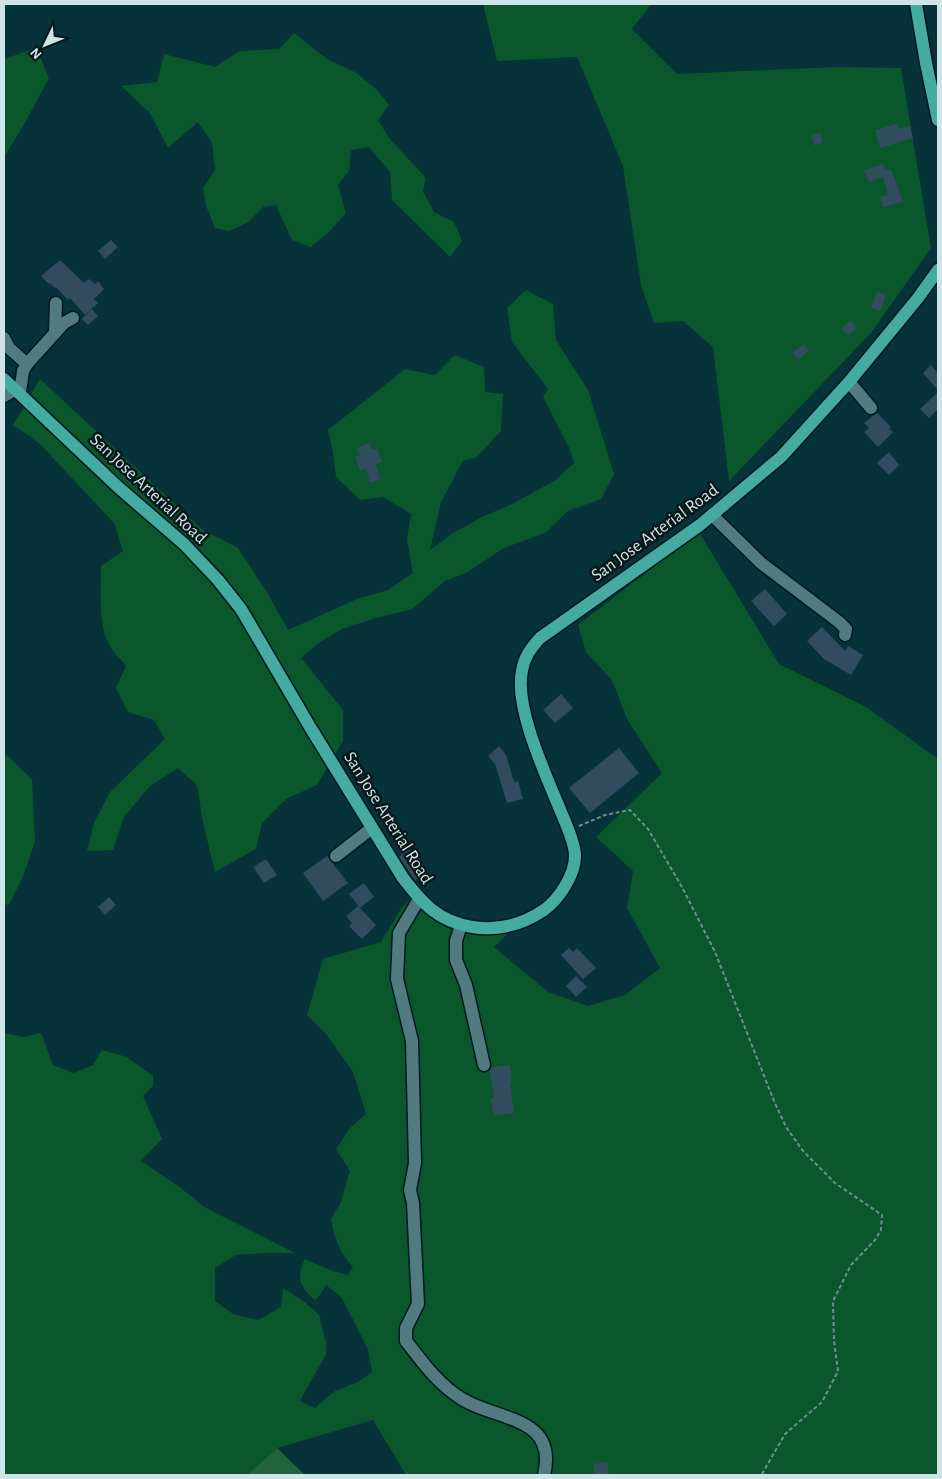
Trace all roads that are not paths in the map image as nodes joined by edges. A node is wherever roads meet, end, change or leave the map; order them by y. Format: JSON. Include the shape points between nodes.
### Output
{"nodes":[{"id":1,"x":916,"y":4,"type":"edge"},
{"id":2,"x":934,"y":84,"type":"edge"},
{"id":3,"x":938,"y":120,"type":"edge"},
{"id":4,"x":938,"y":270,"type":"edge"},
{"id":5,"x":56,"y":302,"type":"dead end"},
{"id":6,"x":73,"y":318,"type":"dead end"},
{"id":7,"x":55,"y":333,"type":"junction"},
{"id":8,"x":4,"y":338,"type":"edge"},
{"id":9,"x":27,"y":364,"type":"junction"},
{"id":10,"x":4,"y":379,"type":"edge"},
{"id":11,"x":849,"y":382,"type":"junction"},
{"id":12,"x":18,"y":390,"type":"junction"},
{"id":13,"x":4,"y":396,"type":"edge"},
{"id":14,"x":871,"y":408,"type":"dead end"},
{"id":15,"x":712,"y":515,"type":"junction"},
{"id":16,"x":845,"y":635,"type":"dead end"},
{"id":17,"x":372,"y":828,"type":"junction"},
{"id":18,"x":336,"y":856,"type":"dead end"},
{"id":19,"x":419,"y":899,"type":"junction"},
{"id":20,"x":461,"y":925,"type":"junction"},
{"id":21,"x":484,"y":1065,"type":"dead end"},
{"id":22,"x":544,"y":1475,"type":"edge"}],
"edges":[{"from":1,"to":2,"type":"main road"},
{"from":2,"to":3,"type":"main road"},
{"from":4,"to":11,"type":"main road","name":"San Jose Arterial Road"},
{"from":5,"to":7,"type":"street"},
{"from":6,"to":7,"type":"street"},
{"from":7,"to":9,"type":"street"},
{"from":8,"to":9,"type":"street","via":[[9,348]]},
{"from":9,"to":12,"type":"street"},
{"from":10,"to":12,"type":"main road","name":"San Jose Arterial Road"},
{"from":11,"to":14,"type":"street"},
{"from":11,"to":15,"type":"main road","name":"San Jose Arterial Road","via":[[782,458]]},
{"from":12,"to":13,"type":"street"},
{"from":12,"to":17,"type":"main road","name":"San Jose Arterial Road","via":[[118,487],[184,544],[218,580],[241,609]]},
{"from":15,"to":16,"type":"street","via":[[761,563],[839,622],[846,629]]},
{"from":15,"to":20,"type":"main road","name":"San Jose Arterial Road","via":[[540,638],[528,652],[521,672],[521,695],[536,752],[575,856],[569,880],[552,904],[531,919],[486,929]]},
{"from":17,"to":18,"type":"street"},
{"from":17,"to":19,"type":"main road","name":"San Jose Arterial Road"},
{"from":19,"to":20,"type":"main road","name":"San Jose Arterial Road","via":[[438,916]]},
{"from":19,"to":22,"type":"street","via":[[399,933],[397,979],[412,1041],[415,1164],[410,1190],[418,1304],[406,1328],[406,1341],[429,1371],[462,1399],[515,1420],[542,1438],[547,1464]]},
{"from":20,"to":21,"type":"street","via":[[456,941],[456,960],[466,985]]}]}
